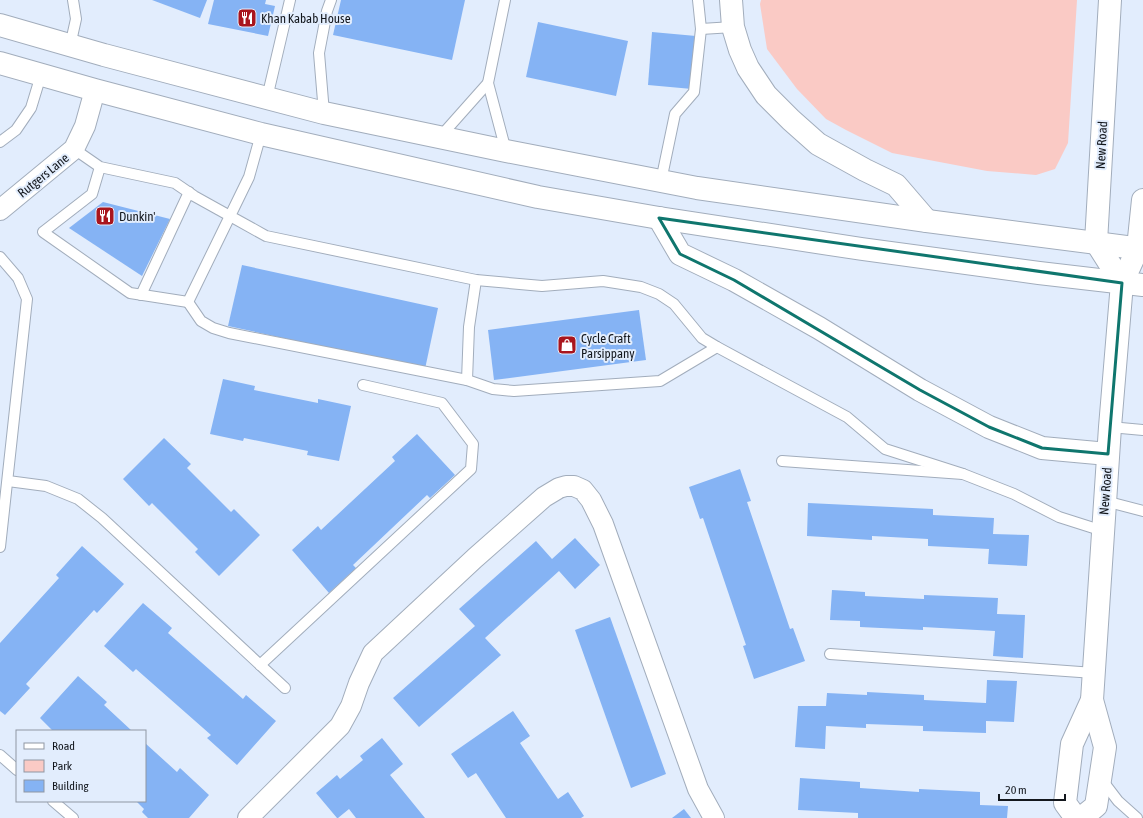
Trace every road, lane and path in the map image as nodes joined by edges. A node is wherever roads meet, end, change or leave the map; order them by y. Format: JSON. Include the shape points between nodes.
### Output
{"nodes":[{"id":1,"x":73,"y":0,"type":"edge"},
{"id":2,"x":290,"y":0,"type":"edge"},
{"id":3,"x":331,"y":0,"type":"edge"},
{"id":4,"x":505,"y":0,"type":"edge"},
{"id":5,"x":698,"y":0,"type":"edge"},
{"id":6,"x":731,"y":0,"type":"edge"},
{"id":7,"x":1110,"y":0,"type":"edge"},
{"id":8,"x":0,"y":25,"type":"edge"},
{"id":9,"x":733,"y":27,"type":"junction"},
{"id":10,"x":701,"y":29,"type":"junction"},
{"id":11,"x":70,"y":46,"type":"junction"},
{"id":12,"x":0,"y":63,"type":"edge"},
{"id":13,"x":41,"y":75,"type":"junction"},
{"id":14,"x":488,"y":83,"type":"junction"},
{"id":15,"x":95,"y":90,"type":"junction"},
{"id":16,"x":267,"y":98,"type":"junction"},
{"id":17,"x":324,"y":113,"type":"junction"},
{"id":18,"x":261,"y":134,"type":"junction"},
{"id":19,"x":440,"y":137,"type":"junction"},
{"id":20,"x":0,"y":142,"type":"edge"},
{"id":21,"x":74,"y":149,"type":"junction"},
{"id":22,"x":506,"y":151,"type":"junction"},
{"id":23,"x":100,"y":167,"type":"junction"},
{"id":24,"x":661,"y":181,"type":"junction"},
{"id":25,"x":189,"y":192,"type":"junction"},
{"id":26,"x":1143,"y":200,"type":"edge"},
{"id":27,"x":0,"y":210,"type":"edge"},
{"id":28,"x":230,"y":216,"type":"junction"},
{"id":29,"x":659,"y":218,"type":"junction"},
{"id":30,"x":927,"y":221,"type":"junction"},
{"id":31,"x":1096,"y":242,"type":"junction"},
{"id":32,"x":1141,"y":249,"type":"edge"},
{"id":33,"x":0,"y":256,"type":"edge"},
{"id":34,"x":476,"y":280,"type":"junction"},
{"id":35,"x":1133,"y":284,"type":"edge"},
{"id":36,"x":141,"y":295,"type":"junction"},
{"id":37,"x":188,"y":302,"type":"junction"},
{"id":38,"x":717,"y":347,"type":"junction"},
{"id":39,"x":467,"y":380,"type":"junction"},
{"id":40,"x":363,"y":385,"type":"dead end"},
{"id":41,"x":1110,"y":427,"type":"junction"},
{"id":42,"x":1143,"y":430,"type":"edge"},
{"id":43,"x":1108,"y":454,"type":"junction"},
{"id":44,"x":782,"y":461,"type":"dead end"},
{"id":45,"x":963,"y":474,"type":"junction"},
{"id":46,"x":8,"y":481,"type":"junction"},
{"id":47,"x":1105,"y":501,"type":"junction"},
{"id":48,"x":1143,"y":511,"type":"edge"},
{"id":49,"x":1103,"y":531,"type":"junction"},
{"id":50,"x":0,"y":547,"type":"edge"},
{"id":51,"x":830,"y":654,"type":"dead end"},
{"id":52,"x":260,"y":664,"type":"junction"},
{"id":53,"x":1094,"y":673,"type":"junction"},
{"id":54,"x":285,"y":688,"type":"dead end"},
{"id":55,"x":1092,"y":700,"type":"junction"},
{"id":56,"x":0,"y":755,"type":"edge"},
{"id":57,"x":16,"y":769,"type":"edge"},
{"id":58,"x":1100,"y":778,"type":"junction"},
{"id":59,"x":54,"y":802,"type":"edge"},
{"id":60,"x":73,"y":818,"type":"edge"},
{"id":61,"x":248,"y":818,"type":"edge"},
{"id":62,"x":714,"y":818,"type":"edge"},
{"id":63,"x":1076,"y":818,"type":"edge"},
{"id":64,"x":1081,"y":818,"type":"edge"},
{"id":65,"x":1137,"y":818,"type":"edge"}],
"edges":[{"from":1,"to":11,"type":"lane","via":[[76,19]]},
{"from":2,"to":16,"type":"lane"},
{"from":3,"to":17,"type":"lane","via":[[319,53]]},
{"from":4,"to":14,"type":"lane"},
{"from":5,"to":10,"type":"lane"},
{"from":6,"to":9,"type":"main road"},
{"from":7,"to":31,"type":"main road","name":"New Road"},
{"from":8,"to":11,"type":"main road"},
{"from":9,"to":10,"type":"lane"},
{"from":9,"to":30,"type":"main road","via":[[748,68],[766,95],[791,120],[818,144],[896,186]]},
{"from":10,"to":24,"type":"lane","via":[[694,92],[675,114]]},
{"from":11,"to":16,"type":"main road"},
{"from":12,"to":13,"type":"main road"},
{"from":13,"to":15,"type":"main road"},
{"from":13,"to":20,"type":"lane","via":[[31,108],[16,130]]},
{"from":14,"to":19,"type":"lane"},
{"from":14,"to":22,"type":"lane"},
{"from":15,"to":18,"type":"main road"},
{"from":15,"to":21,"type":"street","name":"Rutgers Lane","via":[[85,126]]},
{"from":16,"to":17,"type":"main road"},
{"from":17,"to":19,"type":"main road"},
{"from":18,"to":28,"type":"lane","via":[[249,178]]},
{"from":18,"to":29,"type":"main road","via":[[538,197]]},
{"from":19,"to":22,"type":"main road"},
{"from":21,"to":23,"type":"lane"},
{"from":21,"to":27,"type":"street","name":"Rutgers Lane"},
{"from":22,"to":24,"type":"main road"},
{"from":23,"to":25,"type":"lane","via":[[175,183]]},
{"from":23,"to":36,"type":"lane","via":[[92,194],[43,232],[130,293]]},
{"from":24,"to":30,"type":"main road"},
{"from":25,"to":28,"type":"lane"},
{"from":25,"to":36,"type":"lane"},
{"from":26,"to":32,"type":"main road","name":"New Road"},
{"from":28,"to":34,"type":"lane","via":[[266,236]]},
{"from":28,"to":37,"type":"lane"},
{"from":29,"to":35,"type":"main road","via":[[870,250]]},
{"from":29,"to":43,"type":"main road","via":[[680,254],[734,280],[920,390],[989,427],[1042,448]]},
{"from":30,"to":31,"type":"main road"},
{"from":31,"to":32,"type":"main road"},
{"from":31,"to":35,"type":"main road"},
{"from":32,"to":35,"type":"main road","name":"New Road"},
{"from":33,"to":46,"type":"lane","via":[[18,278],[27,300]]},
{"from":34,"to":38,"type":"lane","via":[[542,286],[604,281],[641,287],[659,294],[674,304],[702,338]]},
{"from":34,"to":39,"type":"lane","via":[[469,327]]},
{"from":35,"to":41,"type":"main road","name":"New Road"},
{"from":36,"to":37,"type":"lane"},
{"from":37,"to":39,"type":"lane","via":[[201,321],[229,333]]},
{"from":38,"to":39,"type":"lane","via":[[660,382],[514,391],[493,389]]},
{"from":38,"to":45,"type":"lane","via":[[847,417],[885,449]]},
{"from":40,"to":52,"type":"lane","via":[[442,403],[473,444],[471,469]]},
{"from":41,"to":42,"type":"lane"},
{"from":41,"to":43,"type":"main road","name":"New Road"},
{"from":43,"to":47,"type":"main road","name":"New Road"},
{"from":44,"to":45,"type":"lane"},
{"from":45,"to":49,"type":"lane","via":[[1014,494],[1059,517]]},
{"from":46,"to":50,"type":"lane"},
{"from":46,"to":52,"type":"lane","via":[[46,486],[78,499],[102,518]]},
{"from":47,"to":48,"type":"lane"},
{"from":47,"to":49,"type":"main road","name":"New Road"},
{"from":49,"to":53,"type":"main road","name":"New Road"},
{"from":51,"to":53,"type":"lane"},
{"from":52,"to":54,"type":"lane"},
{"from":53,"to":55,"type":"main road","name":"New Road"},
{"from":55,"to":58,"type":"main road","name":"New Road","via":[[1105,747]]},
{"from":55,"to":63,"type":"main road","name":"New Road","via":[[1072,744],[1065,803]]},
{"from":56,"to":57,"type":"lane"},
{"from":58,"to":64,"type":"main road","name":"New Road","via":[[1096,806]]},
{"from":58,"to":65,"type":"lane","via":[[1118,801]]},
{"from":59,"to":60,"type":"lane"},
{"from":61,"to":62,"type":"street","via":[[340,726],[373,653],[544,497],[559,488],[574,486],[583,490],[591,500],[603,524],[698,790]]}]}
